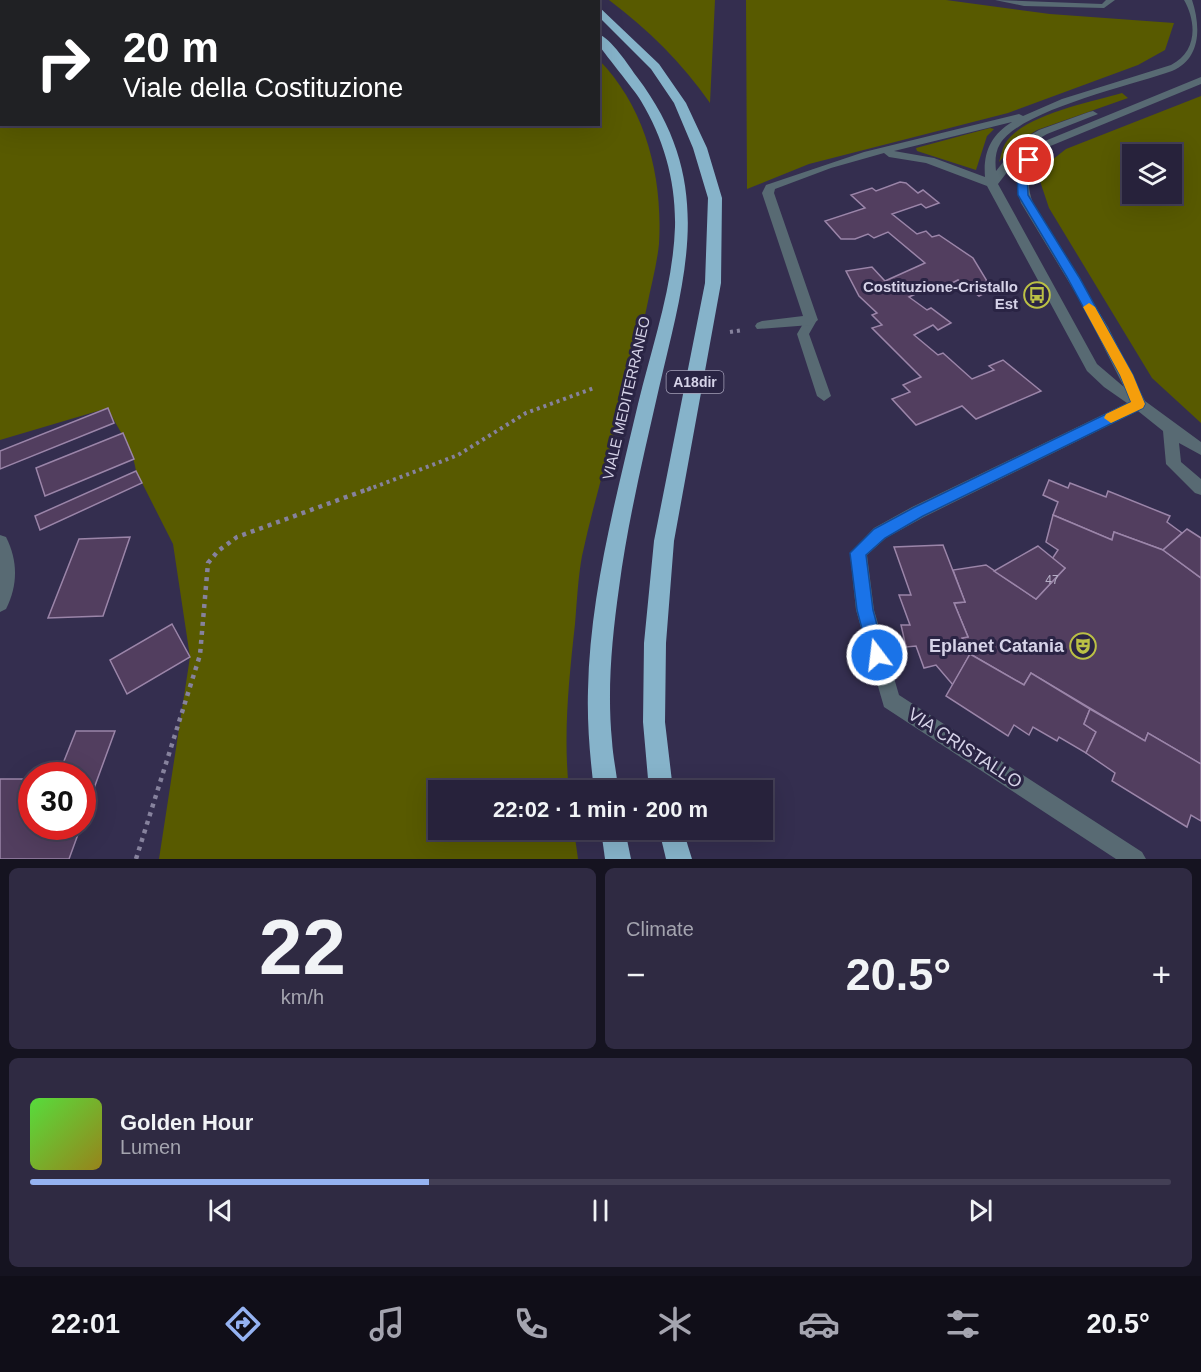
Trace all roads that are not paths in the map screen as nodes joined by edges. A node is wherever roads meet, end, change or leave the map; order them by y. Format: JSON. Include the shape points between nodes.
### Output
{"nodes":[{"id":1,"x":999,"y":0,"type":"edge"},
{"id":2,"x":1111,"y":0,"type":"edge"},
{"id":3,"x":1188,"y":0,"type":"edge"},
{"id":4,"x":600,"y":11,"type":"edge"},
{"id":5,"x":600,"y":40,"type":"edge"},
{"id":6,"x":1201,"y":80,"type":"edge"},
{"id":7,"x":1143,"y":102,"type":"junction"},
{"id":8,"x":1039,"y":112,"type":"junction"},
{"id":9,"x":868,"y":154,"type":"junction"},
{"id":10,"x":992,"y":184,"type":"junction"},
{"id":11,"x":812,"y":320,"type":"junction"},
{"id":12,"x":762,"y":326,"type":"dead end"},
{"id":13,"x":824,"y":396,"type":"dead end"},
{"id":14,"x":1139,"y":404,"type":"junction"},
{"id":15,"x":1170,"y":431,"type":"junction"},
{"id":16,"x":1201,"y":449,"type":"edge"},
{"id":17,"x":1201,"y":489,"type":"edge"},
{"id":18,"x":0,"y":542,"type":"edge"},
{"id":19,"x":0,"y":604,"type":"edge"},
{"id":20,"x":605,"y":780,"type":"edge"},
{"id":21,"x":660,"y":780,"type":"edge"},
{"id":22,"x":615,"y":840,"type":"edge"},
{"id":23,"x":674,"y":840,"type":"edge"},
{"id":24,"x":618,"y":859,"type":"edge"},
{"id":25,"x":679,"y":859,"type":"edge"},
{"id":26,"x":1135,"y":859,"type":"edge"}],
"edges":[{"from":1,"to":2,"type":"lane","via":[[1104,6]]},
{"from":3,"to":8,"type":"street","via":[[1198,17],[1201,35],[1188,59]]},
{"from":4,"to":21,"type":"highway","number":"A18dir","via":[[655,67],[680,103],[700,148],[715,198],[713,283],[664,541],[655,643],[654,723]]},
{"from":5,"to":20,"type":"highway","name":"VIALE MEDITERRANEO","number":"A18dir","via":[[629,72],[661,122],[681,199],[676,282],[618,533],[605,611],[600,695]]},
{"from":6,"to":7,"type":"street"},
{"from":7,"to":10,"type":"street","via":[[1093,114],[1033,136],[1018,148]]},
{"from":7,"to":14,"type":"street","via":[[1044,145],[1024,167],[1022,184],[1027,203],[1073,277]]},
{"from":8,"to":9,"type":"street"},
{"from":8,"to":10,"type":"street","via":[[1014,124],[997,139],[989,160]]},
{"from":9,"to":10,"type":"street","via":[[919,156]]},
{"from":9,"to":11,"type":"street","via":[[777,183],[768,193]]},
{"from":10,"to":14,"type":"street","via":[[1092,367],[1106,383]]},
{"from":11,"to":12,"type":"street"},
{"from":11,"to":13,"type":"lane","via":[[804,334]]},
{"from":14,"to":15,"type":"street"},
{"from":14,"to":26,"type":"street","name":"VIA CRISTALLO","via":[[918,512],[879,533],[858,553],[865,610],[891,701]]},
{"from":15,"to":16,"type":"street"},
{"from":15,"to":17,"type":"street","via":[[1174,464]]},
{"from":18,"to":19,"type":"street","via":[[7,555],[7,579]]},
{"from":22,"to":24,"type":"highway"},
{"from":23,"to":25,"type":"highway"}]}
